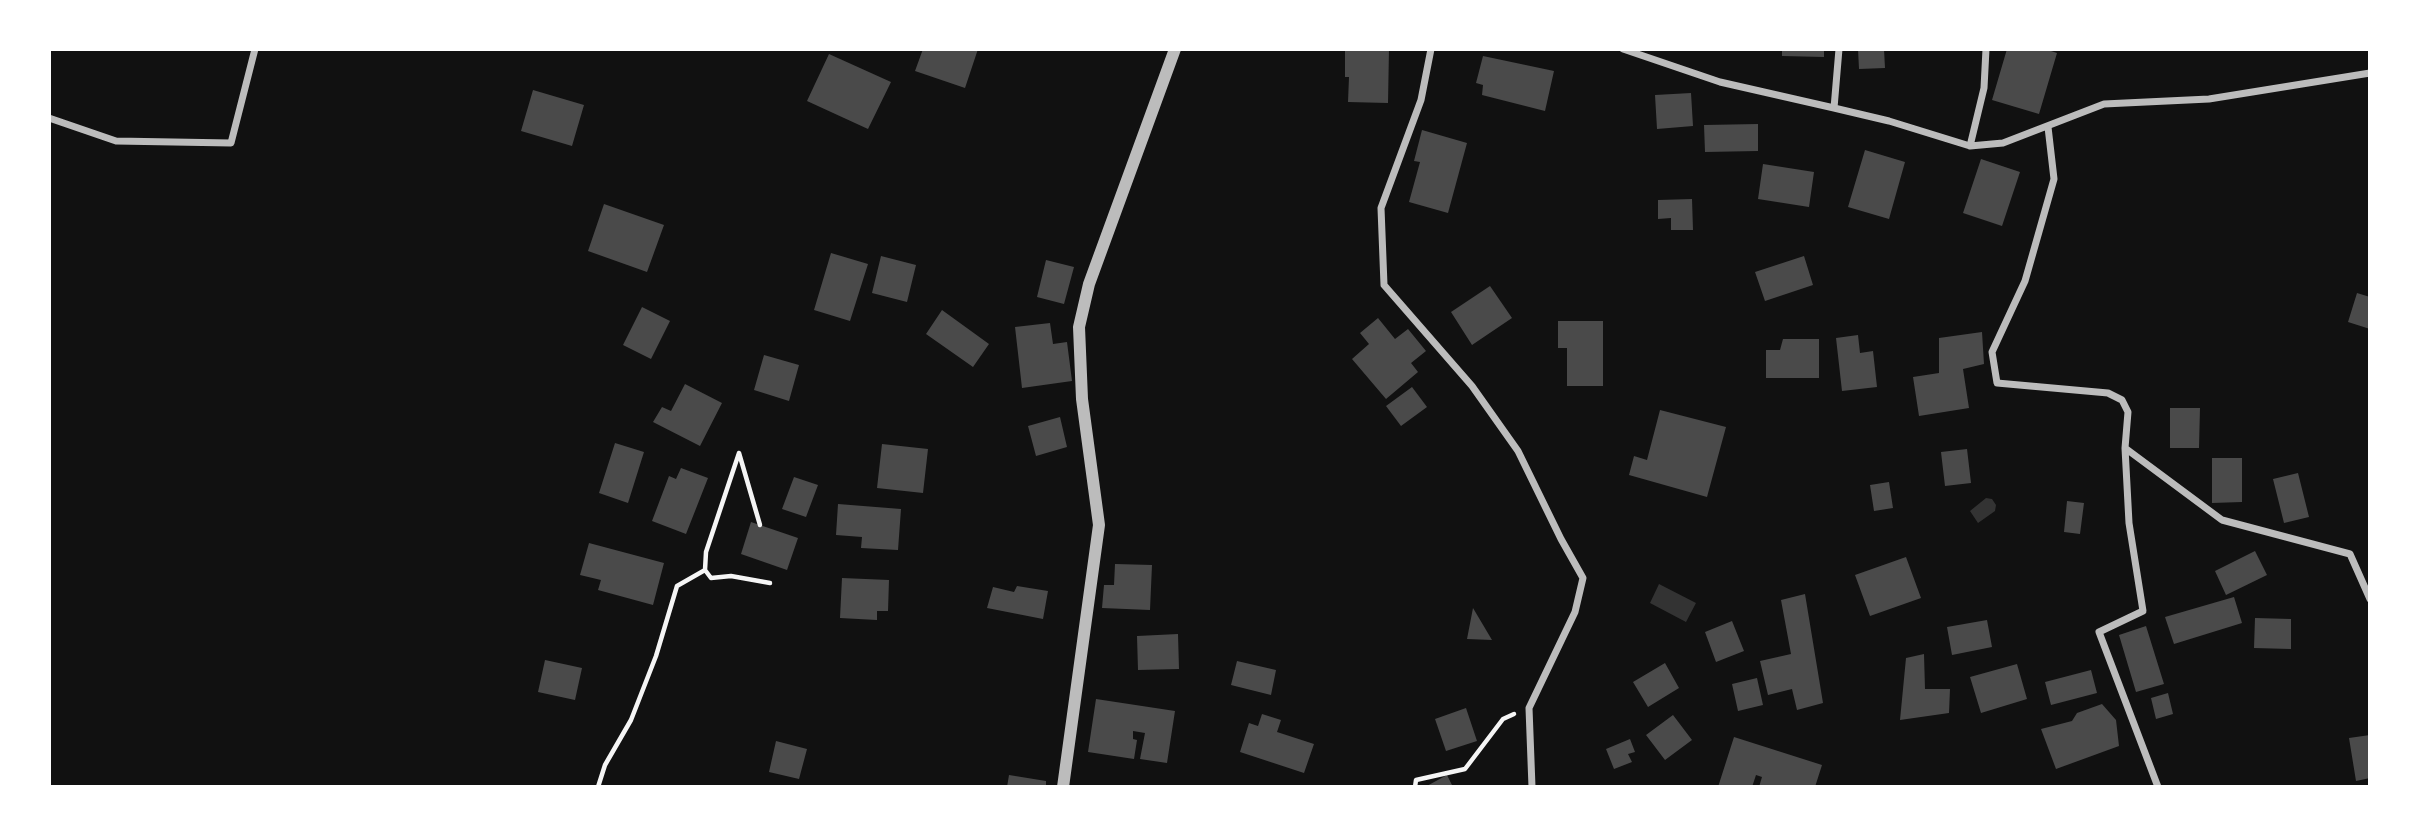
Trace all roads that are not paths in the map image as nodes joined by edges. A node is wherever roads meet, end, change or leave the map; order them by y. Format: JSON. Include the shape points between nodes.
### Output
{"nodes":[{"id":1,"x":255,"y":49,"type":"edge"},
{"id":2,"x":1175,"y":49,"type":"edge"},
{"id":3,"x":1431,"y":49,"type":"edge"},
{"id":4,"x":1623,"y":49,"type":"edge"},
{"id":5,"x":1839,"y":49,"type":"edge"},
{"id":6,"x":1986,"y":49,"type":"edge"},
{"id":7,"x":2370,"y":73,"type":"edge"},
{"id":8,"x":1834,"y":108,"type":"junction"},
{"id":9,"x":49,"y":118,"type":"edge"},
{"id":10,"x":2048,"y":127,"type":"junction"},
{"id":11,"x":1970,"y":146,"type":"junction"},
{"id":12,"x":2125,"y":449,"type":"junction"},
{"id":13,"x":2370,"y":599,"type":"edge"},
{"id":14,"x":1063,"y":787,"type":"edge"},
{"id":15,"x":1532,"y":787,"type":"edge"},
{"id":16,"x":2158,"y":787,"type":"edge"}],
"edges":[{"from":1,"to":9,"type":"street","via":[[231,143],[116,141]]},
{"from":2,"to":14,"type":"street","via":[[1089,284],[1079,327],[1082,399],[1099,524]]},
{"from":3,"to":15,"type":"street","via":[[1421,100],[1381,208],[1384,285],[1472,386],[1518,451],[1583,578],[1575,612],[1528,708]]},
{"from":4,"to":8,"type":"street","via":[[1720,82]]},
{"from":5,"to":8,"type":"street"},
{"from":6,"to":11,"type":"street"},
{"from":7,"to":10,"type":"street","via":[[2209,99],[2104,104]]},
{"from":8,"to":11,"type":"street"},
{"from":10,"to":11,"type":"street","via":[[2003,143]]},
{"from":10,"to":12,"type":"street","via":[[2054,179],[2025,281],[1993,352],[1997,383],[2108,393],[2122,400],[2128,412]]},
{"from":12,"to":13,"type":"street","via":[[2222,520],[2350,554]]},
{"from":12,"to":16,"type":"street","via":[[2129,523],[2143,611],[2099,632]]}]}
